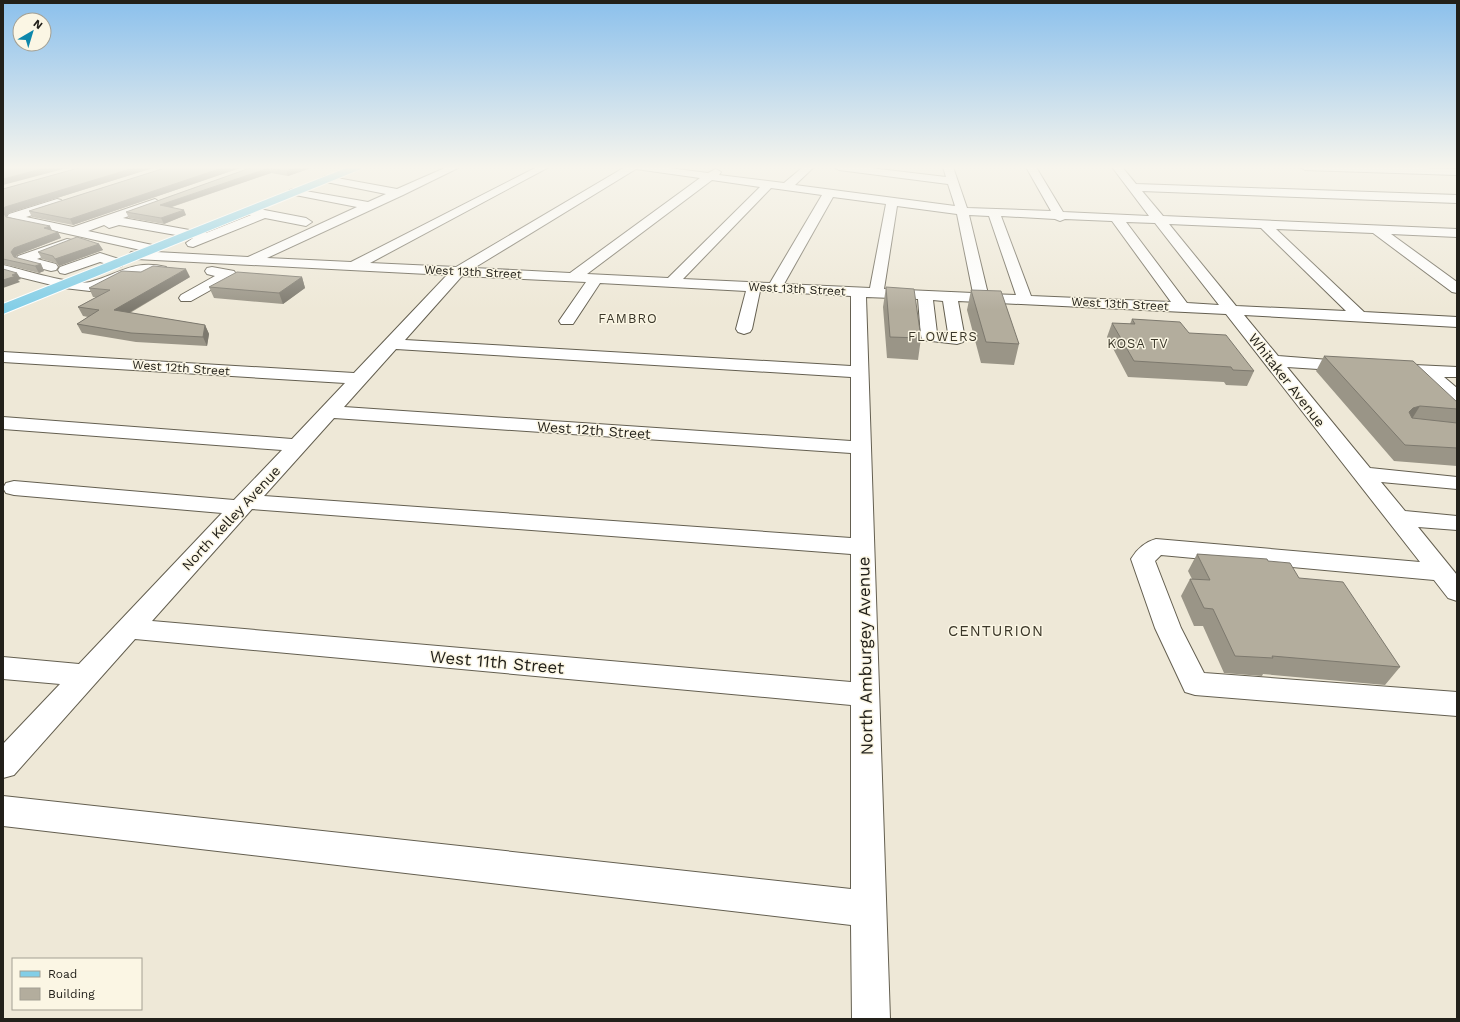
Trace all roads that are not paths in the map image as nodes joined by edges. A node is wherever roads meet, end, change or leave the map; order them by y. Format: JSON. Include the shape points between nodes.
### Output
{"nodes":[{"id":1,"x":124,"y":215,"type":"edge"},
{"id":2,"x":139,"y":215,"type":"edge"},
{"id":3,"x":236,"y":215,"type":"edge"},
{"id":4,"x":262,"y":215,"type":"edge"},
{"id":5,"x":268,"y":215,"type":"edge"},
{"id":6,"x":351,"y":215,"type":"edge"},
{"id":7,"x":452,"y":215,"type":"edge"},
{"id":8,"x":553,"y":215,"type":"edge"},
{"id":9,"x":657,"y":215,"type":"edge"},
{"id":10,"x":739,"y":215,"type":"edge"},
{"id":11,"x":816,"y":215,"type":"edge"},
{"id":12,"x":889,"y":215,"type":"edge"},
{"id":13,"x":963,"y":215,"type":"edge"},
{"id":14,"x":995,"y":215,"type":"edge"},
{"id":15,"x":1022,"y":215,"type":"edge"},
{"id":16,"x":1156,"y":215,"type":"edge"},
{"id":17,"x":8,"y":216,"type":"edge"},
{"id":18,"x":1060,"y":217,"type":"joint"},
{"id":19,"x":1117,"y":219,"type":"junction"},
{"id":20,"x":223,"y":220,"type":"junction"},
{"id":21,"x":1161,"y":221,"type":"junction"},
{"id":22,"x":124,"y":222,"type":"junction"},
{"id":23,"x":306,"y":222,"type":"dead end"},
{"id":24,"x":240,"y":223,"type":"junction"},
{"id":25,"x":1265,"y":225,"type":"junction"},
{"id":26,"x":1377,"y":230,"type":"junction"},
{"id":27,"x":82,"y":233,"type":"junction"},
{"id":28,"x":1457,"y":233,"type":"edge"},
{"id":29,"x":188,"y":234,"type":"junction"},
{"id":30,"x":206,"y":237,"type":"junction"},
{"id":31,"x":152,"y":249,"type":"junction"},
{"id":32,"x":136,"y":255,"type":"junction"},
{"id":33,"x":189,"y":258,"type":"junction"},
{"id":34,"x":226,"y":260,"type":"junction"},
{"id":35,"x":249,"y":261,"type":"junction"},
{"id":36,"x":118,"y":263,"type":"junction"},
{"id":37,"x":353,"y":266,"type":"junction"},
{"id":38,"x":3,"y":269,"type":"edge"},
{"id":39,"x":212,"y":271,"type":"junction"},
{"id":40,"x":458,"y":272,"type":"junction"},
{"id":41,"x":85,"y":276,"type":"joint"},
{"id":42,"x":65,"y":277,"type":"junction"},
{"id":43,"x":572,"y":278,"type":"junction"},
{"id":44,"x":595,"y":279,"type":"junction"},
{"id":45,"x":671,"y":283,"type":"junction"},
{"id":46,"x":754,"y":287,"type":"junction"},
{"id":47,"x":774,"y":288,"type":"junction"},
{"id":48,"x":1457,"y":289,"type":"edge"},
{"id":49,"x":867,"y":293,"type":"junction"},
{"id":50,"x":924,"y":295,"type":"junction"},
{"id":51,"x":950,"y":296,"type":"junction"},
{"id":52,"x":981,"y":297,"type":"junction"},
{"id":53,"x":186,"y":298,"type":"dead end"},
{"id":54,"x":1025,"y":299,"type":"junction"},
{"id":55,"x":1182,"y":307,"type":"junction"},
{"id":56,"x":3,"y":309,"type":"edge"},
{"id":57,"x":1231,"y":309,"type":"junction"},
{"id":58,"x":1360,"y":316,"type":"junction"},
{"id":59,"x":567,"y":321,"type":"dead end"},
{"id":60,"x":1457,"y":322,"type":"edge"},
{"id":61,"x":744,"y":329,"type":"dead end"},
{"id":62,"x":392,"y":344,"type":"junction"},
{"id":63,"x":3,"y":357,"type":"edge"},
{"id":64,"x":1272,"y":361,"type":"junction"},
{"id":65,"x":1427,"y":371,"type":"junction"},
{"id":66,"x":859,"y":372,"type":"junction"},
{"id":67,"x":1457,"y":372,"type":"edge"},
{"id":68,"x":359,"y":379,"type":"junction"},
{"id":69,"x":1457,"y":398,"type":"edge"},
{"id":70,"x":328,"y":412,"type":"junction"},
{"id":71,"x":3,"y":423,"type":"edge"},
{"id":72,"x":298,"y":445,"type":"junction"},
{"id":73,"x":860,"y":448,"type":"junction"},
{"id":74,"x":1361,"y":474,"type":"junction"},
{"id":75,"x":1457,"y":483,"type":"edge"},
{"id":76,"x":14,"y":488,"type":"dead end"},
{"id":77,"x":243,"y":505,"type":"junction"},
{"id":78,"x":1396,"y":518,"type":"junction"},
{"id":79,"x":1457,"y":523,"type":"edge"},
{"id":80,"x":862,"y":547,"type":"junction"},
{"id":81,"x":1440,"y":572,"type":"junction"},
{"id":82,"x":1457,"y":592,"type":"edge"},
{"id":83,"x":128,"y":629,"type":"junction"},
{"id":84,"x":3,"y":668,"type":"edge"},
{"id":85,"x":85,"y":676,"type":"junction"},
{"id":86,"x":865,"y":695,"type":"junction"},
{"id":87,"x":1457,"y":704,"type":"edge"},
{"id":88,"x":3,"y":765,"type":"edge"},
{"id":89,"x":3,"y":811,"type":"edge"},
{"id":90,"x":869,"y":909,"type":"junction"},
{"id":91,"x":872,"y":1019,"type":"edge"}],
"edges":[{"from":1,"to":27,"type":"street"},
{"from":2,"to":22,"type":"street"},
{"from":3,"to":20,"type":"main road"},
{"from":4,"to":24,"type":"street"},
{"from":5,"to":23,"type":"street"},
{"from":6,"to":35,"type":"street"},
{"from":7,"to":37,"type":"street"},
{"from":8,"to":40,"type":"street","name":"North Kelley Avenue"},
{"from":9,"to":43,"type":"street"},
{"from":10,"to":45,"type":"street"},
{"from":11,"to":47,"type":"street"},
{"from":12,"to":49,"type":"street","name":"North Amburgey Avenue"},
{"from":13,"to":52,"type":"street"},
{"from":14,"to":54,"type":"street"},
{"from":15,"to":18,"type":"street"},
{"from":16,"to":21,"type":"street","name":"Whitaker Avenue"},
{"from":17,"to":27,"type":"street"},
{"from":18,"to":19,"type":"street"},
{"from":19,"to":21,"type":"street"},
{"from":19,"to":55,"type":"street"},
{"from":20,"to":24,"type":"street"},
{"from":20,"to":29,"type":"main road"},
{"from":21,"to":25,"type":"street"},
{"from":21,"to":57,"type":"street","name":"Whitaker Avenue"},
{"from":22,"to":27,"type":"street"},
{"from":22,"to":29,"type":"street"},
{"from":24,"to":30,"type":"street"},
{"from":25,"to":26,"type":"street"},
{"from":25,"to":58,"type":"street"},
{"from":26,"to":28,"type":"street"},
{"from":26,"to":48,"type":"street"},
{"from":27,"to":31,"type":"street"},
{"from":27,"to":42,"type":"street","via":[[23,259]]},
{"from":29,"to":30,"type":"street"},
{"from":29,"to":31,"type":"main road"},
{"from":30,"to":33,"type":"street","via":[[189,246],[195,253]]},
{"from":31,"to":32,"type":"main road"},
{"from":32,"to":33,"type":"street","name":"West 13th Street"},
{"from":32,"to":36,"type":"main road"},
{"from":33,"to":34,"type":"street","name":"West 13th Street"},
{"from":34,"to":35,"type":"street","name":"West 13th Street"},
{"from":34,"to":39,"type":"street"},
{"from":35,"to":37,"type":"street","name":"West 13th Street"},
{"from":36,"to":41,"type":"main road"},
{"from":36,"to":42,"type":"street","via":[[100,257]]},
{"from":37,"to":40,"type":"street","name":"West 13th Street"},
{"from":38,"to":42,"type":"street"},
{"from":39,"to":42,"type":"street","via":[[132,270],[90,287]]},
{"from":39,"to":53,"type":"street","via":[[229,274]]},
{"from":40,"to":43,"type":"street","name":"West 13th Street"},
{"from":40,"to":62,"type":"street","name":"North Kelley Avenue"},
{"from":41,"to":42,"type":"street"},
{"from":42,"to":56,"type":"main road"},
{"from":43,"to":44,"type":"street","name":"West 13th Street"},
{"from":44,"to":45,"type":"street","name":"West 13th Street"},
{"from":44,"to":59,"type":"street"},
{"from":45,"to":46,"type":"street","name":"West 13th Street"},
{"from":46,"to":47,"type":"street","name":"West 13th Street"},
{"from":46,"to":61,"type":"street"},
{"from":47,"to":49,"type":"street","name":"West 13th Street"},
{"from":49,"to":50,"type":"street","name":"West 13th Street"},
{"from":49,"to":66,"type":"street","name":"North Amburgey Avenue"},
{"from":50,"to":51,"type":"street","name":"West 13th Street"},
{"from":50,"to":51,"type":"street","via":[[929,337],[957,339]]},
{"from":51,"to":52,"type":"street","name":"West 13th Street"},
{"from":52,"to":54,"type":"street","name":"West 13th Street"},
{"from":54,"to":55,"type":"street","name":"West 13th Street"},
{"from":55,"to":57,"type":"street","name":"West 13th Street"},
{"from":57,"to":58,"type":"street","name":"West 13th Street"},
{"from":57,"to":64,"type":"street","name":"Whitaker Avenue"},
{"from":58,"to":60,"type":"street","name":"West 13th Street"},
{"from":62,"to":66,"type":"street"},
{"from":62,"to":68,"type":"street","name":"North Kelley Avenue"},
{"from":63,"to":68,"type":"street","name":"West 12th Street"},
{"from":64,"to":65,"type":"street"},
{"from":64,"to":74,"type":"street","name":"Whitaker Avenue"},
{"from":65,"to":67,"type":"street"},
{"from":65,"to":69,"type":"street"},
{"from":66,"to":73,"type":"street","name":"North Amburgey Avenue"},
{"from":68,"to":70,"type":"street","name":"North Kelley Avenue"},
{"from":70,"to":72,"type":"street","name":"North Kelley Avenue"},
{"from":70,"to":73,"type":"street","name":"West 12th Street"},
{"from":71,"to":72,"type":"street"},
{"from":72,"to":77,"type":"street","name":"North Kelley Avenue"},
{"from":73,"to":80,"type":"street","name":"North Amburgey Avenue"},
{"from":74,"to":75,"type":"street"},
{"from":74,"to":78,"type":"street","name":"Whitaker Avenue"},
{"from":76,"to":77,"type":"street"},
{"from":77,"to":80,"type":"street"},
{"from":77,"to":83,"type":"street","name":"North Kelley Avenue"},
{"from":78,"to":79,"type":"street"},
{"from":78,"to":81,"type":"street","name":"Whitaker Avenue"},
{"from":80,"to":86,"type":"street","name":"North Amburgey Avenue"},
{"from":81,"to":82,"type":"street","name":"Whitaker Avenue"},
{"from":81,"to":87,"type":"street","via":[[1156,547],[1143,559],[1168,628],[1195,684]]},
{"from":83,"to":85,"type":"street","name":"North Kelley Avenue"},
{"from":83,"to":86,"type":"street","name":"West 11th Street"},
{"from":84,"to":85,"type":"street"},
{"from":85,"to":88,"type":"street","name":"North Kelley Avenue"},
{"from":86,"to":90,"type":"street","name":"North Amburgey Avenue"},
{"from":89,"to":90,"type":"street"},
{"from":90,"to":91,"type":"street","name":"North Amburgey Avenue"}]}
